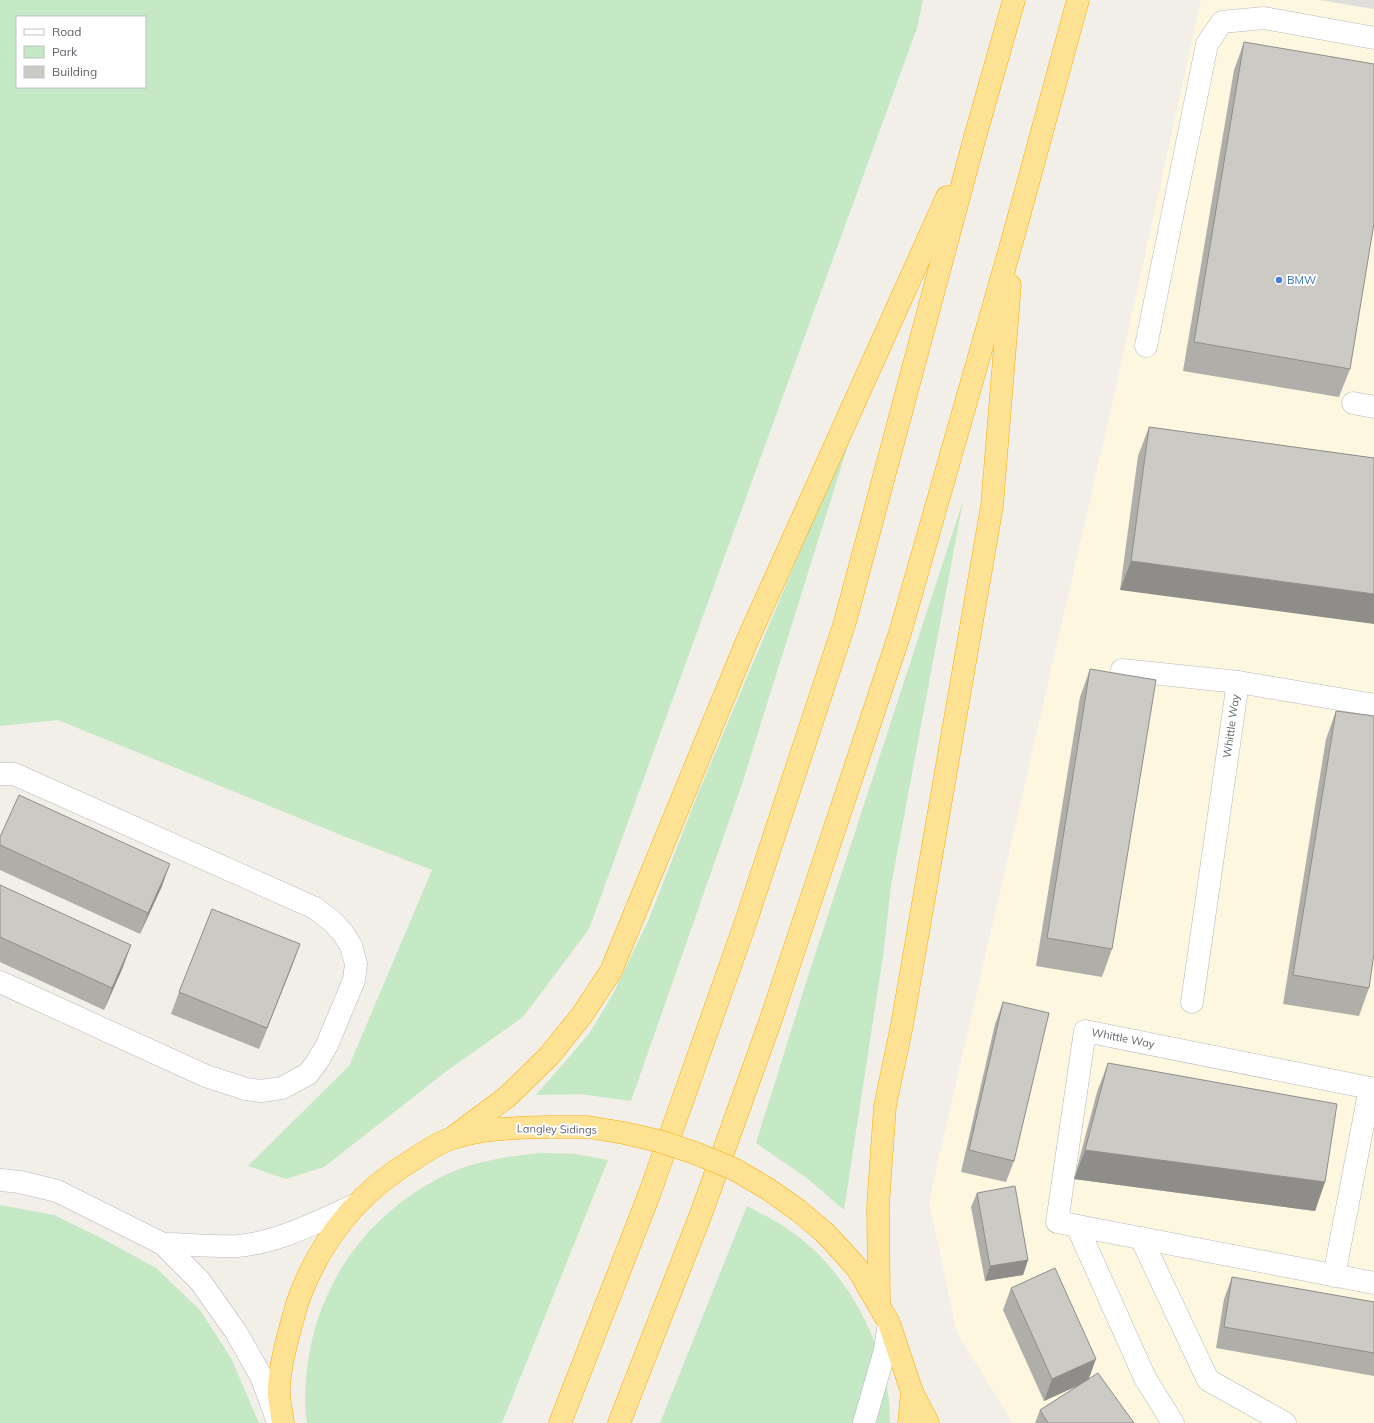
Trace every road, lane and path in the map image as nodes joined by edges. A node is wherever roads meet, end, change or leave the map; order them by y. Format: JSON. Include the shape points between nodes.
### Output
{"nodes":[{"id":1,"x":1014,"y":0,"type":"edge"},
{"id":2,"x":1078,"y":0,"type":"edge"},
{"id":3,"x":1374,"y":38,"type":"edge"},
{"id":4,"x":974,"y":137,"type":"junction"},
{"id":5,"x":1013,"y":238,"type":"junction"},
{"id":6,"x":1146,"y":346,"type":"dead end"},
{"id":7,"x":1353,"y":403,"type":"dead end"},
{"id":8,"x":1374,"y":407,"type":"edge"},
{"id":9,"x":1122,"y":670,"type":"dead end"},
{"id":10,"x":1238,"y":682,"type":"junction"},
{"id":11,"x":1374,"y":705,"type":"edge"},
{"id":12,"x":0,"y":774,"type":"edge"},
{"id":13,"x":0,"y":982,"type":"edge"},
{"id":14,"x":1192,"y":1002,"type":"dead end"},
{"id":15,"x":452,"y":1138,"type":"junction"},
{"id":16,"x":0,"y":1180,"type":"edge"},
{"id":17,"x":355,"y":1205,"type":"junction"},
{"id":18,"x":1077,"y":1226,"type":"junction"},
{"id":19,"x":1141,"y":1238,"type":"junction"},
{"id":20,"x":163,"y":1244,"type":"junction"},
{"id":21,"x":1334,"y":1276,"type":"junction"},
{"id":22,"x":1374,"y":1283,"type":"edge"},
{"id":23,"x":879,"y":1304,"type":"junction"},
{"id":24,"x":889,"y":1323,"type":"junction"},
{"id":25,"x":912,"y":1392,"type":"junction"},
{"id":26,"x":279,"y":1423,"type":"edge"},
{"id":27,"x":283,"y":1423,"type":"edge"},
{"id":28,"x":560,"y":1423,"type":"edge"},
{"id":29,"x":619,"y":1423,"type":"edge"},
{"id":30,"x":864,"y":1423,"type":"edge"},
{"id":31,"x":909,"y":1423,"type":"edge"},
{"id":32,"x":928,"y":1423,"type":"edge"},
{"id":33,"x":1173,"y":1423,"type":"edge"},
{"id":34,"x":1285,"y":1423,"type":"edge"}],
"edges":[{"from":1,"to":4,"type":"highway"},
{"from":2,"to":5,"type":"highway"},
{"from":3,"to":6,"type":"street","via":[[1264,18],[1222,22],[1207,44]]},
{"from":4,"to":15,"type":"highway","via":[[747,641],[611,971],[582,1015],[549,1056],[508,1097]]},
{"from":4,"to":28,"type":"highway","via":[[845,622],[734,957],[649,1195]]},
{"from":5,"to":23,"type":"highway","via":[[992,506],[902,1025],[885,1106],[878,1198]]},
{"from":5,"to":29,"type":"highway","via":[[900,633],[770,1022],[709,1192]]},
{"from":7,"to":8,"type":"street"},
{"from":9,"to":10,"type":"street"},
{"from":10,"to":11,"type":"street","name":"Whittle Way"},
{"from":10,"to":14,"type":"street","name":"Whittle Way"},
{"from":12,"to":13,"type":"street","via":[[14,774],[315,908],[343,933],[351,946],[356,964],[354,980],[327,1045],[317,1062],[308,1074],[282,1088],[261,1091],[246,1089],[206,1076]]},
{"from":15,"to":17,"type":"highway","name":"Langley Sidings","via":[[402,1166]]},
{"from":15,"to":23,"type":"highway","name":"Langley Sidings","bridge":true,"via":[[498,1129],[588,1127],[659,1141],[695,1153],[734,1169],[799,1211],[842,1250],[857,1268]]},
{"from":16,"to":20,"type":"street","via":[[57,1191]]},
{"from":17,"to":20,"type":"street","via":[[296,1231],[263,1242],[237,1246]]},
{"from":17,"to":27,"type":"highway","name":"Langley Sidings","via":[[333,1231],[315,1261],[300,1294],[285,1344],[279,1388]]},
{"from":18,"to":19,"type":"street","name":"Whittle Way"},
{"from":18,"to":21,"type":"street","name":"Whittle Way","via":[[1057,1222],[1086,1031],[1370,1088]]},
{"from":18,"to":33,"type":"street","via":[[1145,1378]]},
{"from":19,"to":21,"type":"street","name":"Whittle Way"},
{"from":19,"to":34,"type":"street","via":[[1208,1380]]},
{"from":20,"to":26,"type":"street","via":[[200,1281],[236,1332],[261,1376]]},
{"from":21,"to":22,"type":"street","name":"Whittle Way"},
{"from":23,"to":24,"type":"highway","name":"Langley Sidings"},
{"from":24,"to":25,"type":"highway","name":"Langley Sidings"},
{"from":24,"to":30,"type":"street","via":[[885,1350]]},
{"from":25,"to":31,"type":"highway","name":"Langley Sidings"},
{"from":25,"to":32,"type":"highway"}]}
